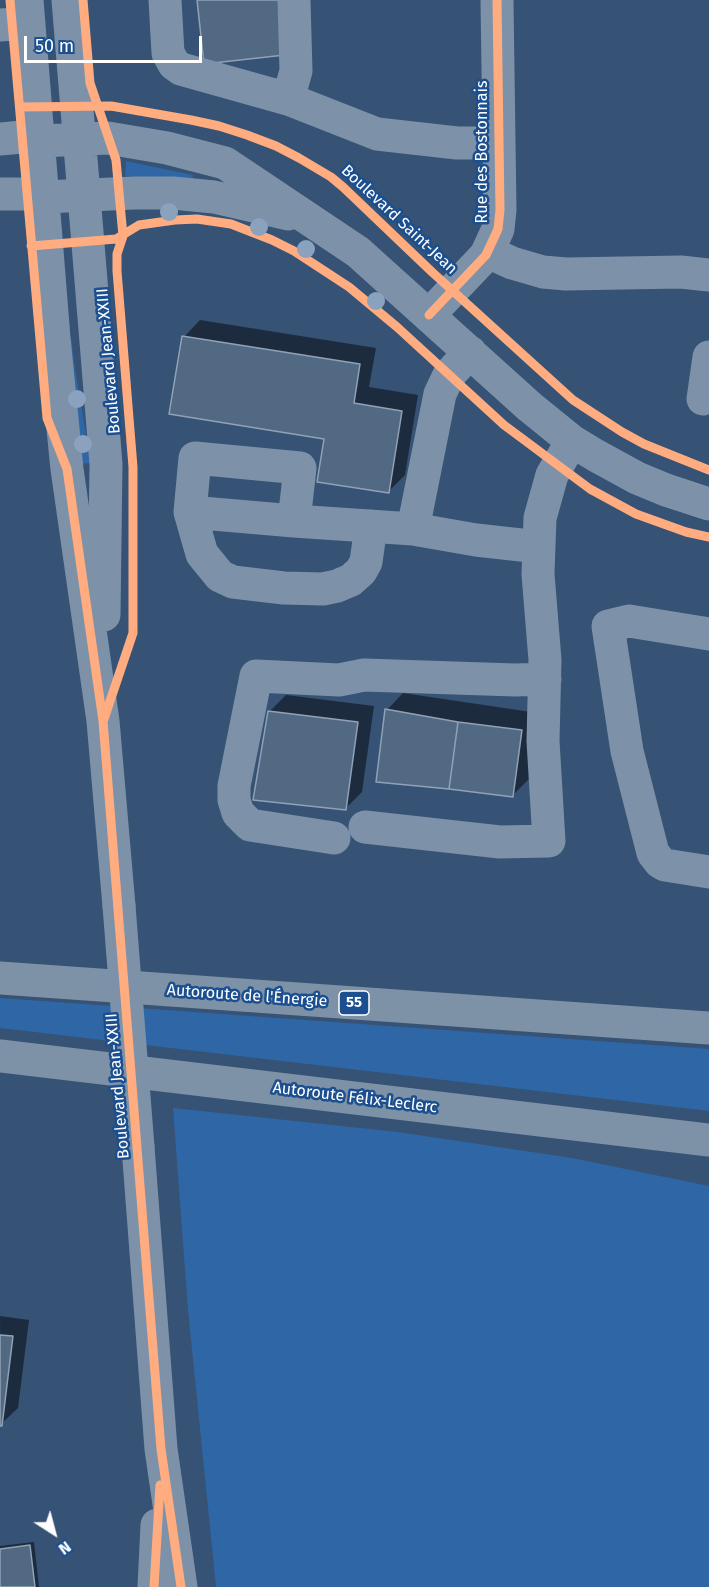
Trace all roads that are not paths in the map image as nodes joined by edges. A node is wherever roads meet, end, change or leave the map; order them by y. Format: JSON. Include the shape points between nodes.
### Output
{"nodes":[{"id":1,"x":68,"y":0,"type":"edge"},
{"id":2,"x":84,"y":0,"type":"edge"},
{"id":3,"x":165,"y":0,"type":"edge"},
{"id":4,"x":294,"y":0,"type":"edge"},
{"id":5,"x":497,"y":0,"type":"edge"},
{"id":6,"x":19,"y":16,"type":"edge"},
{"id":7,"x":288,"y":99,"type":"junction"},
{"id":8,"x":80,"y":138,"type":"junction"},
{"id":9,"x":0,"y":139,"type":"edge"},
{"id":10,"x":39,"y":141,"type":"junction"},
{"id":11,"x":500,"y":143,"type":"junction"},
{"id":12,"x":0,"y":194,"type":"edge"},
{"id":13,"x":84,"y":195,"type":"junction"},
{"id":14,"x":44,"y":197,"type":"junction"},
{"id":15,"x":305,"y":217,"type":"junction"},
{"id":16,"x":488,"y":252,"type":"junction"},
{"id":17,"x":709,"y":275,"type":"edge"},
{"id":18,"x":429,"y":315,"type":"junction"},
{"id":19,"x":470,"y":352,"type":"junction"},
{"id":20,"x":709,"y":357,"type":"edge"},
{"id":21,"x":704,"y":399,"type":"dead end"},
{"id":22,"x":572,"y":441,"type":"junction"},
{"id":23,"x":709,"y":504,"type":"edge"},
{"id":24,"x":190,"y":512,"type":"junction"},
{"id":25,"x":294,"y":521,"type":"junction"},
{"id":26,"x":371,"y":526,"type":"junction"},
{"id":27,"x":413,"y":529,"type":"junction"},
{"id":28,"x":539,"y":547,"type":"junction"},
{"id":29,"x":709,"y":634,"type":"edge"},
{"id":30,"x":545,"y":679,"type":"junction"},
{"id":31,"x":103,"y":722,"type":"junction"},
{"id":32,"x":365,"y":827,"type":"dead end"},
{"id":33,"x":334,"y":838,"type":"dead end"},
{"id":34,"x":709,"y":872,"type":"edge"},
{"id":35,"x":0,"y":978,"type":"edge"},
{"id":36,"x":709,"y":1028,"type":"edge"},
{"id":37,"x":0,"y":1056,"type":"edge"},
{"id":38,"x":709,"y":1140,"type":"edge"},
{"id":39,"x":162,"y":1449,"type":"junction"},
{"id":40,"x":154,"y":1587,"type":"edge"},
{"id":41,"x":181,"y":1587,"type":"edge"}],
"edges":[{"from":1,"to":2,"type":"street"},
{"from":1,"to":8,"type":"street","name":"Boulevard Jean-XXIII"},
{"from":3,"to":7,"type":"street","via":[[168,53],[174,64],[196,75]]},
{"from":4,"to":7,"type":"street","via":[[296,71]]},
{"from":5,"to":11,"type":"street","name":"Rue des Bostonnais"},
{"from":6,"to":10,"type":"street","name":"Boulevard Jean-XXIII"},
{"from":7,"to":11,"type":"street","via":[[377,134],[457,143]]},
{"from":8,"to":10,"type":"street"},
{"from":8,"to":13,"type":"street","name":"Boulevard Jean-XXIII"},
{"from":8,"to":15,"type":"street","via":[[141,143],[225,163]]},
{"from":9,"to":10,"type":"street","via":[[22,137]]},
{"from":10,"to":14,"type":"street","name":"Boulevard Jean-XXIII"},
{"from":11,"to":16,"type":"street","name":"Rue des Bostonnais","via":[[500,220]]},
{"from":12,"to":14,"type":"street"},
{"from":13,"to":14,"type":"street"},
{"from":13,"to":15,"type":"street","via":[[147,192],[205,196]]},
{"from":13,"to":31,"type":"street","name":"Boulevard Jean-XXIII","via":[[106,464]]},
{"from":14,"to":31,"type":"street","name":"Boulevard Jean-XXIII","via":[[67,469]]},
{"from":15,"to":18,"type":"street","via":[[358,252]]},
{"from":16,"to":17,"type":"street","via":[[543,272]]},
{"from":16,"to":18,"type":"street","name":"Rue des Bostonnais"},
{"from":18,"to":19,"type":"street"},
{"from":19,"to":22,"type":"street"},
{"from":19,"to":27,"type":"street","via":[[449,375],[440,394]]},
{"from":20,"to":21,"type":"street"},
{"from":22,"to":23,"type":"street","via":[[637,478]]},
{"from":22,"to":28,"type":"street","via":[[545,495]]},
{"from":24,"to":25,"type":"street"},
{"from":24,"to":25,"type":"street","via":[[195,458],[300,468]]},
{"from":24,"to":26,"type":"street","via":[[202,554],[220,576],[233,582],[285,588],[323,589],[351,580],[366,562]]},
{"from":25,"to":26,"type":"street"},
{"from":26,"to":27,"type":"street"},
{"from":27,"to":28,"type":"street"},
{"from":28,"to":30,"type":"street"},
{"from":29,"to":34,"type":"street","via":[[629,621],[608,626],[627,751],[653,852],[665,865]]},
{"from":30,"to":32,"type":"street","via":[[543,741],[549,841],[500,842]]},
{"from":30,"to":33,"type":"street","via":[[364,675],[339,680],[256,676],[234,786],[238,813],[250,825]]},
{"from":31,"to":39,"type":"street","name":"Boulevard Jean-XXIII","bridge":true},
{"from":35,"to":36,"type":"highway","name":"Autoroute de l'Énergie","number":"55"},
{"from":37,"to":38,"type":"highway","name":"Autoroute Félix-Leclerc"},
{"from":39,"to":40,"type":"street","name":"Boulevard Jean-XXIII"},
{"from":39,"to":41,"type":"street","name":"Boulevard Jean-XXIII"}]}
